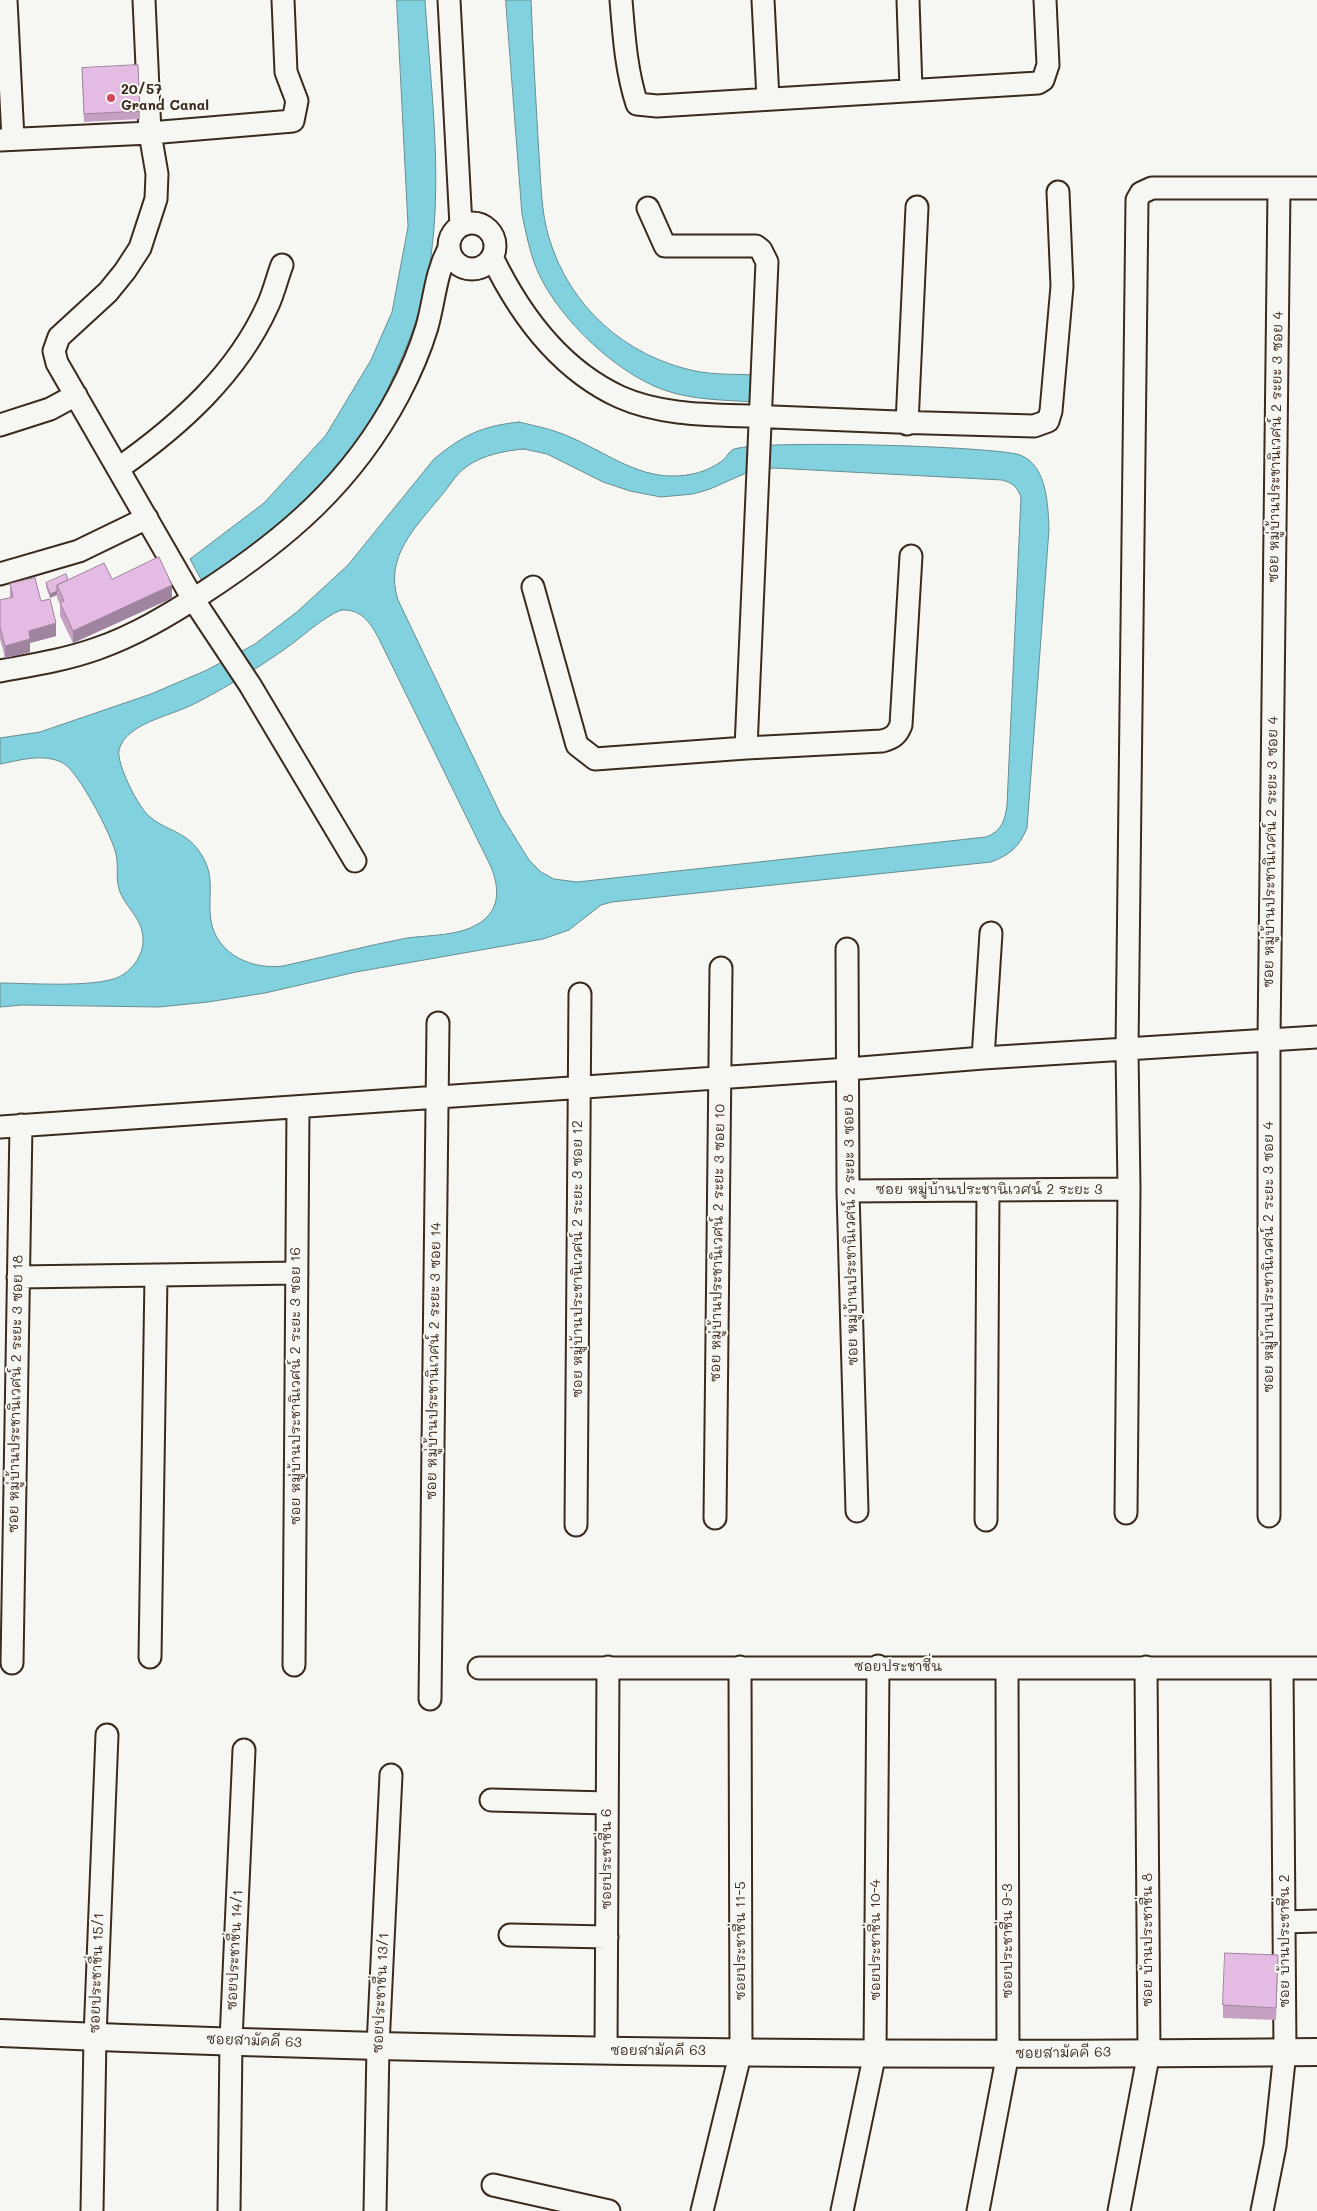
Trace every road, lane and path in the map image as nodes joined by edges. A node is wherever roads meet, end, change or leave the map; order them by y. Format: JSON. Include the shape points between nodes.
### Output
{"nodes":[{"id":1,"x":6,"y":0,"type":"edge"},
{"id":2,"x":144,"y":0,"type":"edge"},
{"id":3,"x":283,"y":0,"type":"edge"},
{"id":4,"x":449,"y":0,"type":"edge"},
{"id":5,"x":621,"y":0,"type":"edge"},
{"id":6,"x":762,"y":0,"type":"edge"},
{"id":7,"x":908,"y":0,"type":"edge"},
{"id":8,"x":1045,"y":0,"type":"edge"},
{"id":9,"x":911,"y":90,"type":"junction"},
{"id":10,"x":768,"y":99,"type":"junction"},
{"id":11,"x":150,"y":133,"type":"junction"},
{"id":12,"x":6,"y":139,"type":"edge"},
{"id":13,"x":1317,"y":188,"type":"edge"},
{"id":14,"x":1280,"y":189,"type":"junction"},
{"id":15,"x":1058,"y":192,"type":"dead end"},
{"id":16,"x":917,"y":207,"type":"dead end"},
{"id":17,"x":648,"y":208,"type":"dead end"},
{"id":18,"x":461,"y":226,"type":"junction"},
{"id":19,"x":449,"y":248,"type":"junction"},
{"id":20,"x":492,"y":257,"type":"junction"},
{"id":21,"x":282,"y":265,"type":"dead end"},
{"id":22,"x":76,"y":394,"type":"junction"},
{"id":23,"x":760,"y":416,"type":"junction"},
{"id":24,"x":907,"y":424,"type":"junction"},
{"id":25,"x":0,"y":425,"type":"edge"},
{"id":26,"x":119,"y":468,"type":"junction"},
{"id":27,"x":147,"y":518,"type":"junction"},
{"id":28,"x":911,"y":556,"type":"dead end"},
{"id":29,"x":0,"y":574,"type":"edge"},
{"id":30,"x":533,"y":587,"type":"dead end"},
{"id":31,"x":193,"y":599,"type":"junction"},
{"id":32,"x":0,"y":671,"type":"edge"},
{"id":33,"x":746,"y":748,"type":"junction"},
{"id":34,"x":355,"y":861,"type":"dead end"},
{"id":35,"x":991,"y":933,"type":"dead end"},
{"id":36,"x":847,"y":950,"type":"dead end"},
{"id":37,"x":721,"y":968,"type":"dead end"},
{"id":38,"x":580,"y":994,"type":"dead end"},
{"id":39,"x":438,"y":1023,"type":"dead end"},
{"id":40,"x":1317,"y":1037,"type":"edge"},
{"id":41,"x":1269,"y":1039,"type":"junction"},
{"id":42,"x":1126,"y":1050,"type":"junction"},
{"id":43,"x":983,"y":1058,"type":"junction"},
{"id":44,"x":848,"y":1069,"type":"junction"},
{"id":45,"x":720,"y":1076,"type":"junction"},
{"id":46,"x":579,"y":1087,"type":"junction"},
{"id":47,"x":437,"y":1097,"type":"junction"},
{"id":48,"x":298,"y":1107,"type":"junction"},
{"id":49,"x":10,"y":1126,"type":"edge"},
{"id":50,"x":1129,"y":1189,"type":"junction"},
{"id":51,"x":848,"y":1191,"type":"junction"},
{"id":52,"x":988,"y":1191,"type":"junction"},
{"id":53,"x":297,"y":1273,"type":"junction"},
{"id":54,"x":156,"y":1276,"type":"junction"},
{"id":55,"x":18,"y":1277,"type":"junction"},
{"id":56,"x":857,"y":1511,"type":"dead end"},
{"id":57,"x":1126,"y":1513,"type":"dead end"},
{"id":58,"x":1269,"y":1516,"type":"dead end"},
{"id":59,"x":715,"y":1518,"type":"dead end"},
{"id":60,"x":986,"y":1520,"type":"dead end"},
{"id":61,"x":576,"y":1525,"type":"dead end"},
{"id":62,"x":150,"y":1656,"type":"dead end"},
{"id":63,"x":12,"y":1663,"type":"dead end"},
{"id":64,"x":294,"y":1665,"type":"dead end"},
{"id":65,"x":878,"y":1666,"type":"junction"},
{"id":66,"x":608,"y":1667,"type":"junction"},
{"id":67,"x":740,"y":1667,"type":"junction"},
{"id":68,"x":1146,"y":1667,"type":"junction"},
{"id":69,"x":480,"y":1668,"type":"dead end"},
{"id":70,"x":1007,"y":1668,"type":"junction"},
{"id":71,"x":1282,"y":1668,"type":"junction"},
{"id":72,"x":1317,"y":1668,"type":"edge"},
{"id":73,"x":430,"y":1699,"type":"dead end"},
{"id":74,"x":107,"y":1735,"type":"dead end"},
{"id":75,"x":244,"y":1750,"type":"dead end"},
{"id":76,"x":391,"y":1775,"type":"dead end"},
{"id":77,"x":491,"y":1800,"type":"dead end"},
{"id":78,"x":607,"y":1803,"type":"junction"},
{"id":79,"x":1285,"y":1922,"type":"junction"},
{"id":80,"x":1317,"y":1922,"type":"edge"},
{"id":81,"x":510,"y":1935,"type":"dead end"},
{"id":82,"x":607,"y":1937,"type":"junction"},
{"id":83,"x":0,"y":2034,"type":"edge"},
{"id":84,"x":95,"y":2037,"type":"junction"},
{"id":85,"x":231,"y":2040,"type":"junction"},
{"id":86,"x":378,"y":2046,"type":"junction"},
{"id":87,"x":606,"y":2051,"type":"junction"},
{"id":88,"x":741,"y":2051,"type":"junction"},
{"id":89,"x":1149,"y":2052,"type":"junction"},
{"id":90,"x":1285,"y":2052,"type":"junction"},
{"id":91,"x":1317,"y":2052,"type":"edge"},
{"id":92,"x":875,"y":2053,"type":"junction"},
{"id":93,"x":1008,"y":2053,"type":"junction"},
{"id":94,"x":493,"y":2185,"type":"dead end"},
{"id":95,"x":92,"y":2211,"type":"edge"},
{"id":96,"x":229,"y":2211,"type":"edge"},
{"id":97,"x":375,"y":2211,"type":"edge"},
{"id":98,"x":609,"y":2211,"type":"edge"},
{"id":99,"x":702,"y":2211,"type":"edge"},
{"id":100,"x":842,"y":2211,"type":"edge"},
{"id":101,"x":978,"y":2211,"type":"edge"},
{"id":102,"x":1118,"y":2211,"type":"edge"},
{"id":103,"x":1262,"y":2211,"type":"edge"}],
"edges":[{"from":1,"to":12,"type":"street"},
{"from":2,"to":11,"type":"street"},
{"from":3,"to":11,"type":"street","via":[[286,72],[297,101],[293,121]]},
{"from":4,"to":18,"type":"street"},
{"from":5,"to":10,"type":"street","via":[[627,69],[637,104],[657,106]]},
{"from":6,"to":10,"type":"street"},
{"from":7,"to":9,"type":"street"},
{"from":8,"to":9,"type":"street","via":[[1048,65],[1043,80],[1031,85]]},
{"from":9,"to":10,"type":"street"},
{"from":11,"to":12,"type":"street"},
{"from":11,"to":22,"type":"street","via":[[157,174],[156,199],[140,248],[108,292],[59,336],[54,351],[57,363]]},
{"from":13,"to":14,"type":"street"},
{"from":14,"to":41,"type":"street","name":"ซอย หมู่บ้านประชานิเวศน์ 2 ระยะ 3 ซอย 4"},
{"from":14,"to":42,"type":"street","via":[[1152,188],[1140,193],[1137,200]]},
{"from":15,"to":24,"type":"street","via":[[1062,286],[1048,421],[1034,426]]},
{"from":16,"to":24,"type":"street"},
{"from":17,"to":23,"type":"street","via":[[665,246],[756,246],[762,250],[767,262]]},
{"from":18,"to":19,"type":"street","via":[[453,233]]},
{"from":18,"to":20,"type":"street","via":[[471,223],[486,228],[495,242]]},
{"from":19,"to":20,"type":"street","via":[[453,259],[462,267],[484,266]]},
{"from":19,"to":31,"type":"street","via":[[439,267],[426,330],[412,367],[373,437],[294,528],[251,562]]},
{"from":20,"to":23,"type":"street","via":[[519,309],[536,331],[600,386],[650,406],[694,414]]},
{"from":21,"to":26,"type":"street","via":[[257,328],[213,388],[162,438]]},
{"from":22,"to":25,"type":"street","via":[[50,409]]},
{"from":22,"to":26,"type":"street"},
{"from":23,"to":24,"type":"street"},
{"from":23,"to":33,"type":"street"},
{"from":26,"to":27,"type":"street"},
{"from":27,"to":29,"type":"street","via":[[79,551]]},
{"from":27,"to":31,"type":"street"},
{"from":28,"to":33,"type":"street","via":[[898,733],[882,742]]},
{"from":30,"to":33,"type":"street","via":[[577,745],[588,754],[595,759],[605,759]]},
{"from":31,"to":32,"type":"street","via":[[142,630],[96,649]]},
{"from":31,"to":34,"type":"street","via":[[250,685]]},
{"from":35,"to":43,"type":"street"},
{"from":36,"to":44,"type":"street","name":"ซอย หมู่บ้านประชานิเวศน์ 2 ระยะ 3 ซอย 8"},
{"from":37,"to":45,"type":"street","name":"ซอย หมู่บ้านประชานิเวศน์ 2 ระยะ 3 ซอย 10"},
{"from":38,"to":46,"type":"street","name":"ซอย หมู่บ้านประชานิเวศน์ 2 ระยะ 3 ซอย 12"},
{"from":39,"to":47,"type":"street","name":"ซอย หมู่บ้านประชานิเวศน์ 2 ระยะ 3 ซอย 14"},
{"from":40,"to":41,"type":"street"},
{"from":41,"to":42,"type":"street"},
{"from":41,"to":58,"type":"street","name":"ซอย หมู่บ้านประชานิเวศน์ 2 ระยะ 3 ซอย 4"},
{"from":42,"to":43,"type":"street"},
{"from":42,"to":50,"type":"street"},
{"from":43,"to":44,"type":"street"},
{"from":44,"to":45,"type":"street"},
{"from":44,"to":51,"type":"street","name":"ซอย หมู่บ้านประชานิเวศน์ 2 ระยะ 3 ซอย 8"},
{"from":45,"to":46,"type":"street"},
{"from":45,"to":59,"type":"street","name":"ซอย หมู่บ้านประชานิเวศน์ 2 ระยะ 3 ซอย 10"},
{"from":46,"to":47,"type":"street"},
{"from":46,"to":61,"type":"street","name":"ซอย หมู่บ้านประชานิเวศน์ 2 ระยะ 3 ซอย 12"},
{"from":47,"to":48,"type":"street"},
{"from":47,"to":73,"type":"street","name":"ซอย หมู่บ้านประชานิเวศน์ 2 ระยะ 3 ซอย 14"},
{"from":48,"to":49,"type":"street"},
{"from":48,"to":53,"type":"street","name":"ซอย หมู่บ้านประชานิเวศน์ 2 ระยะ 3 ซอย 16"},
{"from":49,"to":55,"type":"street","name":"ซอย หมู่บ้านประชานิเวศน์ 2 ระยะ 3 ซอย 18"},
{"from":50,"to":52,"type":"street","name":"ซอย หมู่บ้านประชานิเวศน์ 2 ระยะ 3"},
{"from":50,"to":57,"type":"street"},
{"from":51,"to":52,"type":"street","name":"ซอย หมู่บ้านประชานิเวศน์ 2 ระยะ 3"},
{"from":51,"to":56,"type":"street","name":"ซอย หมู่บ้านประชานิเวศน์ 2 ระยะ 3 ซอย 8"},
{"from":52,"to":60,"type":"street"},
{"from":53,"to":54,"type":"street"},
{"from":53,"to":64,"type":"street","name":"ซอย หมู่บ้านประชานิเวศน์ 2 ระยะ 3 ซอย 16"},
{"from":54,"to":55,"type":"street"},
{"from":54,"to":62,"type":"street"},
{"from":55,"to":63,"type":"street","name":"ซอย หมู่บ้านประชานิเวศน์ 2 ระยะ 3 ซอย 18"},
{"from":65,"to":67,"type":"street","name":"ซอยประชาชื่น"},
{"from":65,"to":70,"type":"street","name":"ซอยประชาชื่น"},
{"from":65,"to":92,"type":"street","name":"ซอยประชาชื่น 10-4"},
{"from":66,"to":67,"type":"street","name":"ซอยประชาชื่น"},
{"from":66,"to":69,"type":"street","name":"ซอยประชาชื่น"},
{"from":66,"to":78,"type":"street","name":"ซอยประชาชื่น 6"},
{"from":67,"to":88,"type":"street","name":"ซอยประชาชื่น 11-5"},
{"from":68,"to":70,"type":"street","name":"ซอยประชาชื่น"},
{"from":68,"to":71,"type":"street","name":"ซอยประชาชื่น"},
{"from":68,"to":89,"type":"street","name":"ซอย บ้านประชาชื่น 8"},
{"from":70,"to":93,"type":"street","name":"ซอยประชาชื่น 9-3"},
{"from":71,"to":72,"type":"street","name":"ซอยประชาชื่น"},
{"from":71,"to":79,"type":"street","name":"ซอย บ้านประชาชื่น 2"},
{"from":74,"to":84,"type":"street","name":"ซอยประชาชื่น 15/1"},
{"from":75,"to":85,"type":"street","name":"ซอยประชาชื่น 14/1"},
{"from":76,"to":86,"type":"street","name":"ซอยประชาชื่น 13/1"},
{"from":77,"to":78,"type":"street"},
{"from":78,"to":82,"type":"street","name":"ซอยประชาชื่น 6"},
{"from":79,"to":80,"type":"street"},
{"from":79,"to":90,"type":"street","name":"ซอย บ้านประชาชื่น 2"},
{"from":81,"to":82,"type":"street"},
{"from":82,"to":87,"type":"street","name":"ซอยประชาชื่น 6"},
{"from":83,"to":84,"type":"street","name":"ซอยสามัคคี 63"},
{"from":84,"to":85,"type":"street","name":"ซอยสามัคคี 63"},
{"from":84,"to":95,"type":"street","name":"ซอยประชาชื่น 15/1"},
{"from":85,"to":86,"type":"street","name":"ซอยสามัคคี 63"},
{"from":85,"to":96,"type":"street","name":"ซอยประชาชื่น 14/1"},
{"from":86,"to":87,"type":"street","name":"ซอยสามัคคี 63"},
{"from":86,"to":97,"type":"street","name":"ซอยประชาชื่น 13/1"},
{"from":87,"to":88,"type":"street","name":"ซอยสามัคคี 63"},
{"from":88,"to":92,"type":"street","name":"ซอยสามัคคี 63"},
{"from":88,"to":99,"type":"street","name":"ซอยประชาชื่น 11-5"},
{"from":89,"to":90,"type":"street","name":"ซอยสามัคคี 63"},
{"from":89,"to":93,"type":"street","name":"ซอยสามัคคี 63"},
{"from":89,"to":102,"type":"street","name":"ซอย บ้านประชาชื่น 8"},
{"from":90,"to":91,"type":"street","name":"ซอยสามัคคี 63"},
{"from":90,"to":103,"type":"street","name":"ซอย บ้านประชาชื่น 2","via":[[1275,2146]]},
{"from":92,"to":93,"type":"street","name":"ซอยสามัคคี 63"},
{"from":92,"to":100,"type":"street","name":"ซอยประชาชื่น 10-4"},
{"from":93,"to":101,"type":"street","name":"ซอยประชาชื่น 9-3"},
{"from":94,"to":98,"type":"street"}]}
